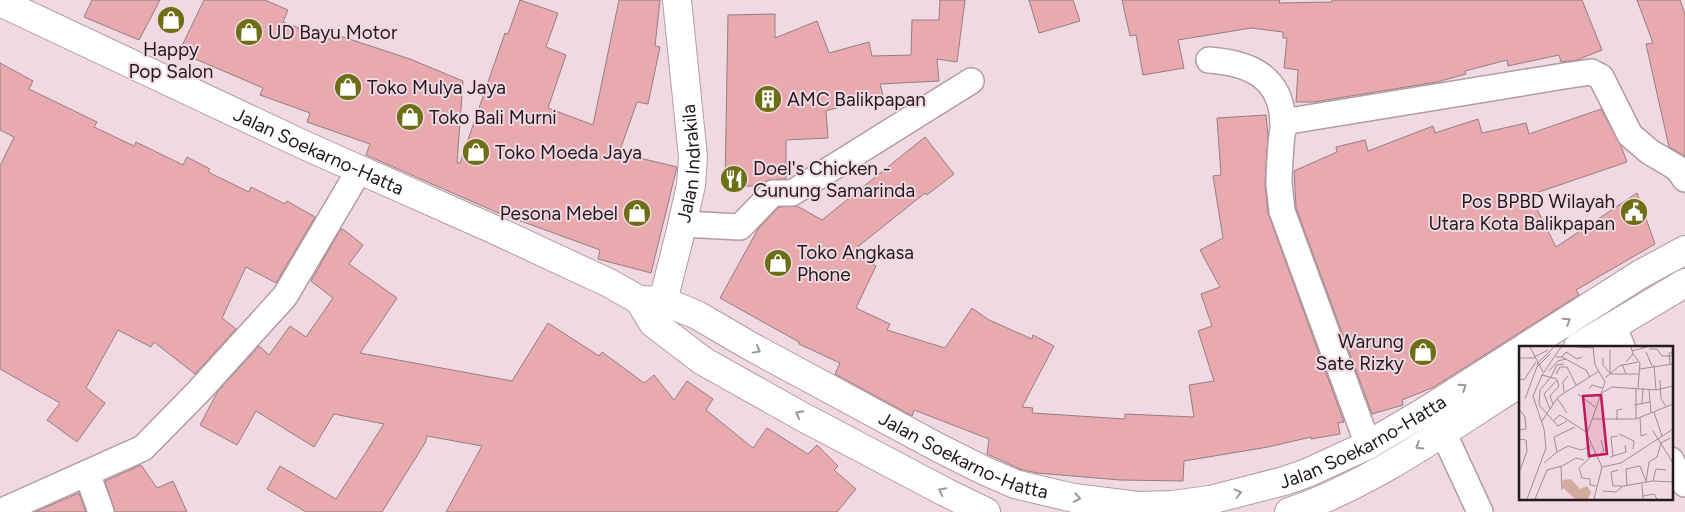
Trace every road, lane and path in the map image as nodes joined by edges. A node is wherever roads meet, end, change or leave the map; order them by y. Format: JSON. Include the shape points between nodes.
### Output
{"nodes":[{"id":1,"x":677,"y":0,"type":"edge"},
{"id":2,"x":0,"y":2,"type":"edge"},
{"id":3,"x":1209,"y":60,"type":"dead end"},
{"id":4,"x":971,"y":81,"type":"dead end"},
{"id":5,"x":1283,"y":122,"type":"junction"},
{"id":6,"x":360,"y":169,"type":"junction"},
{"id":7,"x":1685,"y":179,"type":"edge"},
{"id":8,"x":682,"y":224,"type":"junction"},
{"id":9,"x":1685,"y":250,"type":"edge"},
{"id":10,"x":1639,"y":274,"type":"junction"},
{"id":11,"x":1685,"y":282,"type":"edge"},
{"id":12,"x":1654,"y":300,"type":"junction"},
{"id":13,"x":652,"y":308,"type":"junction"},
{"id":14,"x":1617,"y":336,"type":"edge"},
{"id":15,"x":1528,"y":346,"type":"edge"},
{"id":16,"x":1582,"y":346,"type":"edge"},
{"id":17,"x":1519,"y":352,"type":"edge"},
{"id":18,"x":1519,"y":384,"type":"edge"},
{"id":19,"x":1429,"y":409,"type":"junction"},
{"id":20,"x":1443,"y":432,"type":"junction"},
{"id":21,"x":1368,"y":445,"type":"junction"},
{"id":22,"x":1672,"y":462,"type":"edge"},
{"id":23,"x":87,"y":473,"type":"junction"},
{"id":24,"x":1685,"y":484,"type":"edge"},
{"id":25,"x":0,"y":512,"type":"edge"},
{"id":26,"x":101,"y":512,"type":"edge"},
{"id":27,"x":986,"y":512,"type":"edge"},
{"id":28,"x":1289,"y":512,"type":"edge"},
{"id":29,"x":1480,"y":512,"type":"edge"}],
"edges":[{"from":1,"to":8,"type":"main road","name":"Jalan Indrakila","via":[[693,157],[691,185]]},
{"from":2,"to":6,"type":"main road","name":"Jalan Soekarno-Hatta"},
{"from":3,"to":5,"type":"street","via":[[1232,62],[1263,76],[1273,88]]},
{"from":4,"to":8,"type":"street","via":[[792,193],[773,193],[740,227]]},
{"from":5,"to":7,"type":"street","via":[[1594,73],[1602,77],[1630,135],[1677,168]]},
{"from":5,"to":21,"type":"street","via":[[1279,184],[1282,211]]},
{"from":6,"to":13,"type":"main road","name":"Jalan Soekarno-Hatta","via":[[600,279]]},
{"from":6,"to":23,"type":"street","via":[[284,296],[143,448]]},
{"from":8,"to":13,"type":"main road","name":"Jalan Indrakila"},
{"from":9,"to":10,"type":"main road"},
{"from":10,"to":12,"type":"main road"},
{"from":15,"to":10,"type":"main road","one_way":true},
{"from":11,"to":12,"type":"main road"},
{"from":12,"to":14,"type":"main road"},
{"from":13,"to":21,"type":"main road","name":"Jalan Soekarno-Hatta","one_way":true,"via":[[697,315],[985,471],[1015,484],[1074,498],[1138,506],[1210,500],[1307,473]]},
{"from":27,"to":13,"type":"main road","name":"Jalan Soekarno-Hatta","one_way":true,"via":[[703,361]]},
{"from":14,"to":16,"type":"main road"},
{"from":19,"to":17,"type":"main road","name":"Jalan Soekarno-Hatta","one_way":true},
{"from":18,"to":20,"type":"main road","name":"Jalan Soekarno-Hatta"},
{"from":19,"to":20,"type":"street"},
{"from":19,"to":21,"type":"main road","name":"Jalan Soekarno-Hatta"},
{"from":20,"to":28,"type":"main road","name":"Jalan Soekarno-Hatta","one_way":true,"via":[[1329,498]]},
{"from":20,"to":29,"type":"street"},
{"from":22,"to":24,"type":"street"},
{"from":23,"to":25,"type":"street"},
{"from":23,"to":26,"type":"street"}]}
